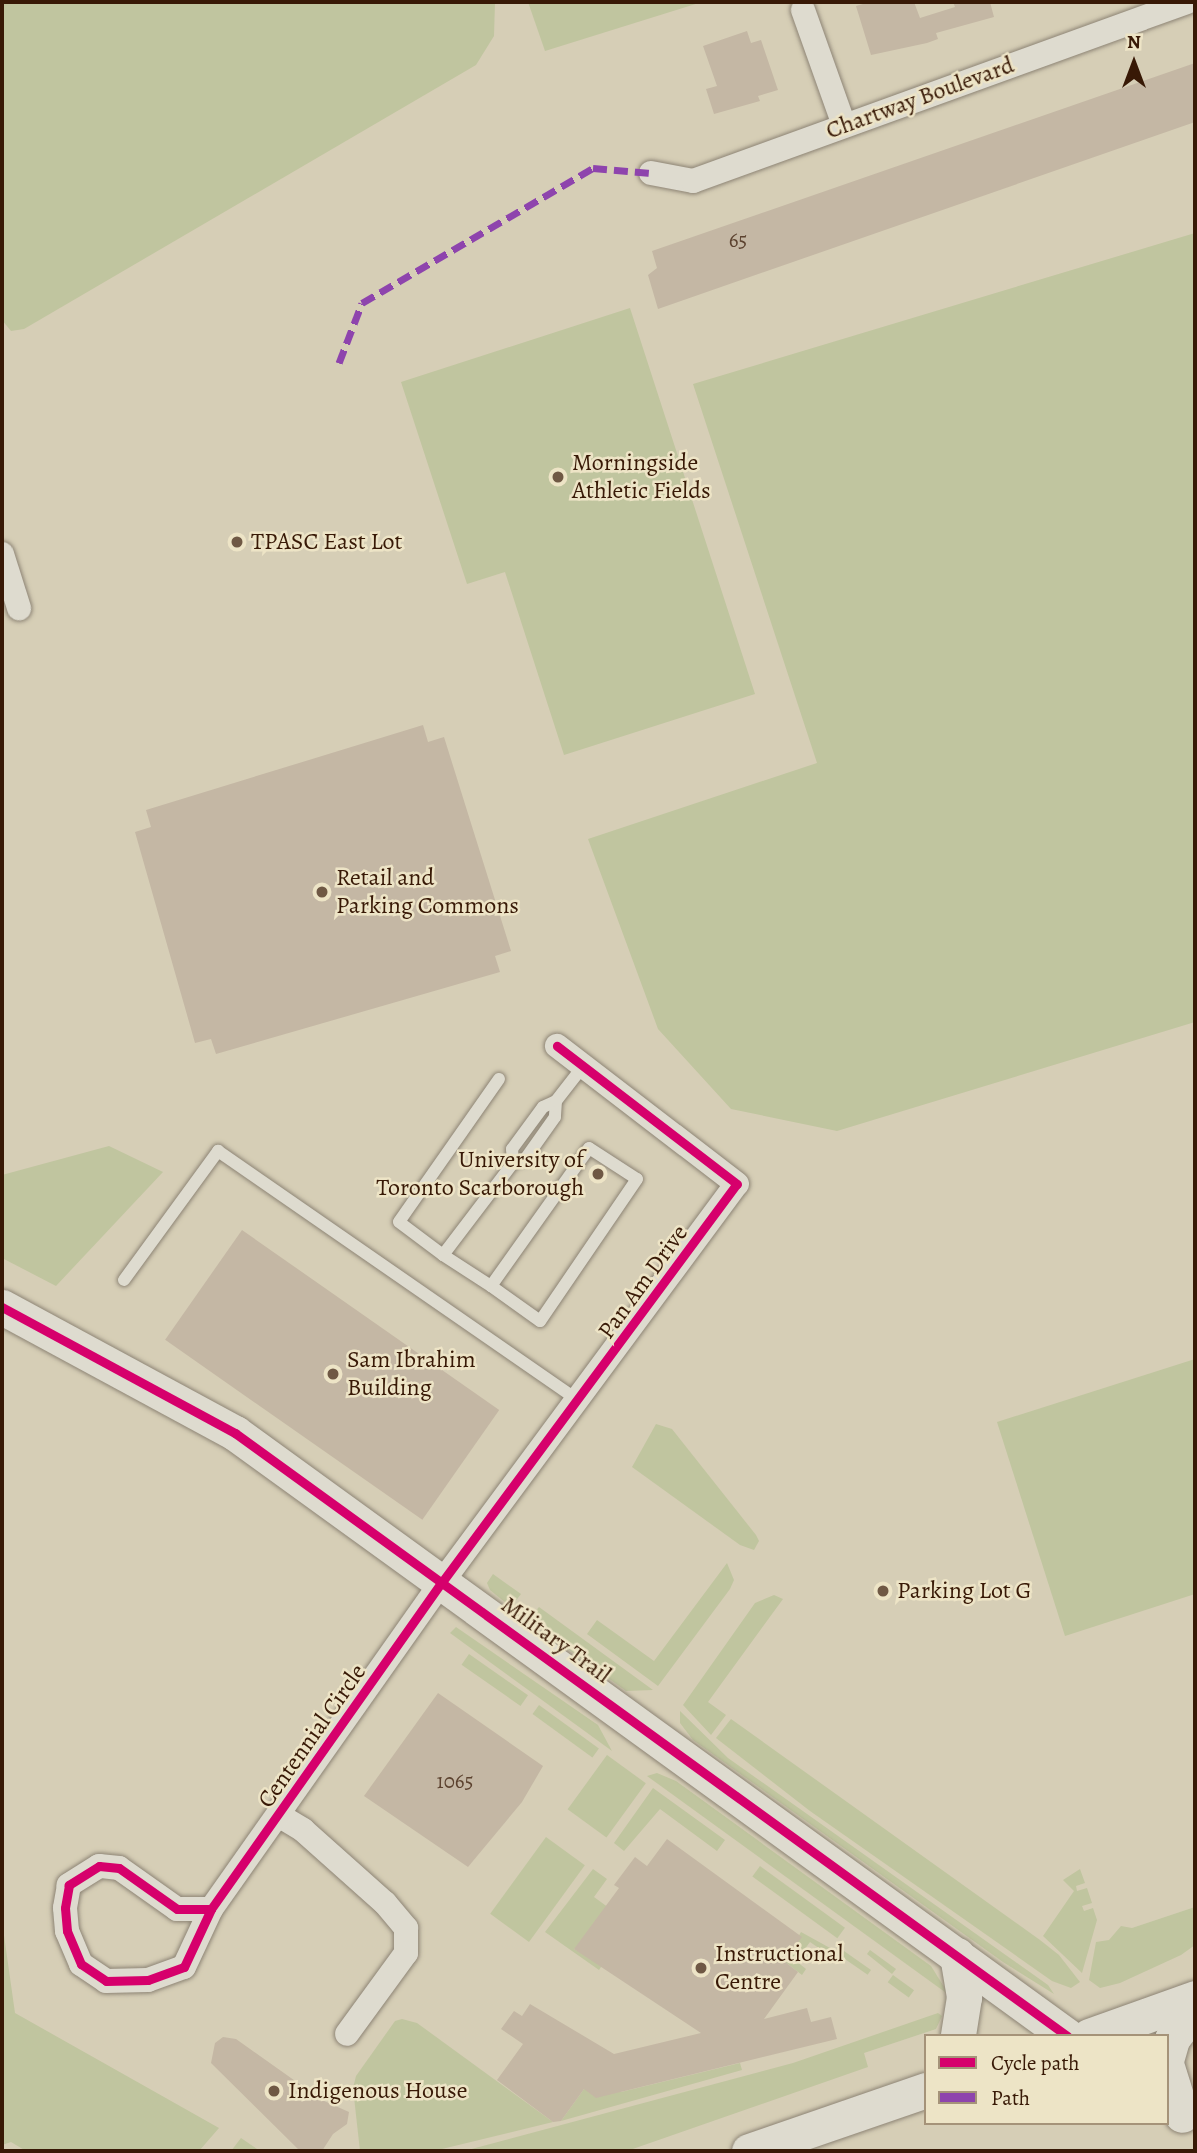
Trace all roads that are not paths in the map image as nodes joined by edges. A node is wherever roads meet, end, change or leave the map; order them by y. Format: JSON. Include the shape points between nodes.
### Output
{"nodes":[{"id":1,"x":1187,"y":2,"type":"edge"},
{"id":2,"x":803,"y":10,"type":"dead end"},
{"id":3,"x":844,"y":125,"type":"junction"},
{"id":4,"x":651,"y":173,"type":"dead end"},
{"id":5,"x":2,"y":554,"type":"edge"},
{"id":6,"x":19,"y":608,"type":"dead end"},
{"id":7,"x":557,"y":1046,"type":"dead end"},
{"id":8,"x":584,"y":1065,"type":"junction"},
{"id":9,"x":499,"y":1079,"type":"dead end"},
{"id":10,"x":443,"y":1255,"type":"junction"},
{"id":11,"x":124,"y":1280,"type":"dead end"},
{"id":12,"x":491,"y":1286,"type":"junction"},
{"id":13,"x":2,"y":1307,"type":"edge"},
{"id":14,"x":579,"y":1401,"type":"junction"},
{"id":15,"x":442,"y":1582,"type":"junction"},
{"id":16,"x":280,"y":1816,"type":"junction"},
{"id":17,"x":211,"y":1909,"type":"junction"},
{"id":18,"x":957,"y":1955,"type":"junction"},
{"id":19,"x":1195,"y":1998,"type":"edge"},
{"id":20,"x":1195,"y":2008,"type":"edge"},
{"id":21,"x":347,"y":2034,"type":"dead end"},
{"id":22,"x":958,"y":2034,"type":"edge"},
{"id":23,"x":1064,"y":2034,"type":"edge"},
{"id":24,"x":1095,"y":2034,"type":"edge"},
{"id":25,"x":1169,"y":2050,"type":"edge"},
{"id":26,"x":1169,"y":2073,"type":"edge"},
{"id":27,"x":923,"y":2090,"type":"edge"},
{"id":28,"x":1182,"y":2114,"type":"edge"},
{"id":29,"x":749,"y":2151,"type":"edge"}],
"edges":[{"from":1,"to":3,"type":"street","name":"Chartway Boulevard"},
{"from":2,"to":3,"type":"street"},
{"from":3,"to":4,"type":"street","name":"Chartway Boulevard","via":[[693,181]]},
{"from":5,"to":6,"type":"street"},
{"from":7,"to":8,"type":"street","name":"Pan Am Drive"},
{"from":8,"to":10,"type":"lane","via":[[556,1101],[543,1107],[512,1149],[513,1163]]},
{"from":8,"to":14,"type":"street","name":"Pan Am Drive","via":[[737,1184]]},
{"from":9,"to":10,"type":"lane","via":[[399,1222]]},
{"from":10,"to":12,"type":"lane"},
{"from":11,"to":14,"type":"lane","via":[[218,1151]]},
{"from":12,"to":12,"type":"lane","via":[[589,1148],[637,1179],[540,1321]]},
{"from":13,"to":15,"type":"street","name":"Military Trail","via":[[235,1433]]},
{"from":14,"to":15,"type":"street","name":"Pan Am Drive"},
{"from":15,"to":16,"type":"street","name":"Centennial Circle"},
{"from":15,"to":18,"type":"street","name":"Military Trail"},
{"from":16,"to":17,"type":"street","name":"Centennial Circle"},
{"from":16,"to":21,"type":"street","via":[[303,1830],[385,1903],[406,1928],[405,1953]]},
{"from":17,"to":17,"type":"street","name":"Centennial Circle","via":[[177,1909],[119,1868],[99,1866],[69,1885],[65,1908],[67,1931],[81,1964],[106,1981],[117,1982],[148,1980],[184,1967]]},
{"from":18,"to":22,"type":"street","via":[[964,1997]]},
{"from":18,"to":23,"type":"street","name":"Military Trail"},
{"from":19,"to":24,"type":"street"},
{"from":20,"to":25,"type":"street"},
{"from":26,"to":28,"type":"street"},
{"from":27,"to":29,"type":"street"}]}
